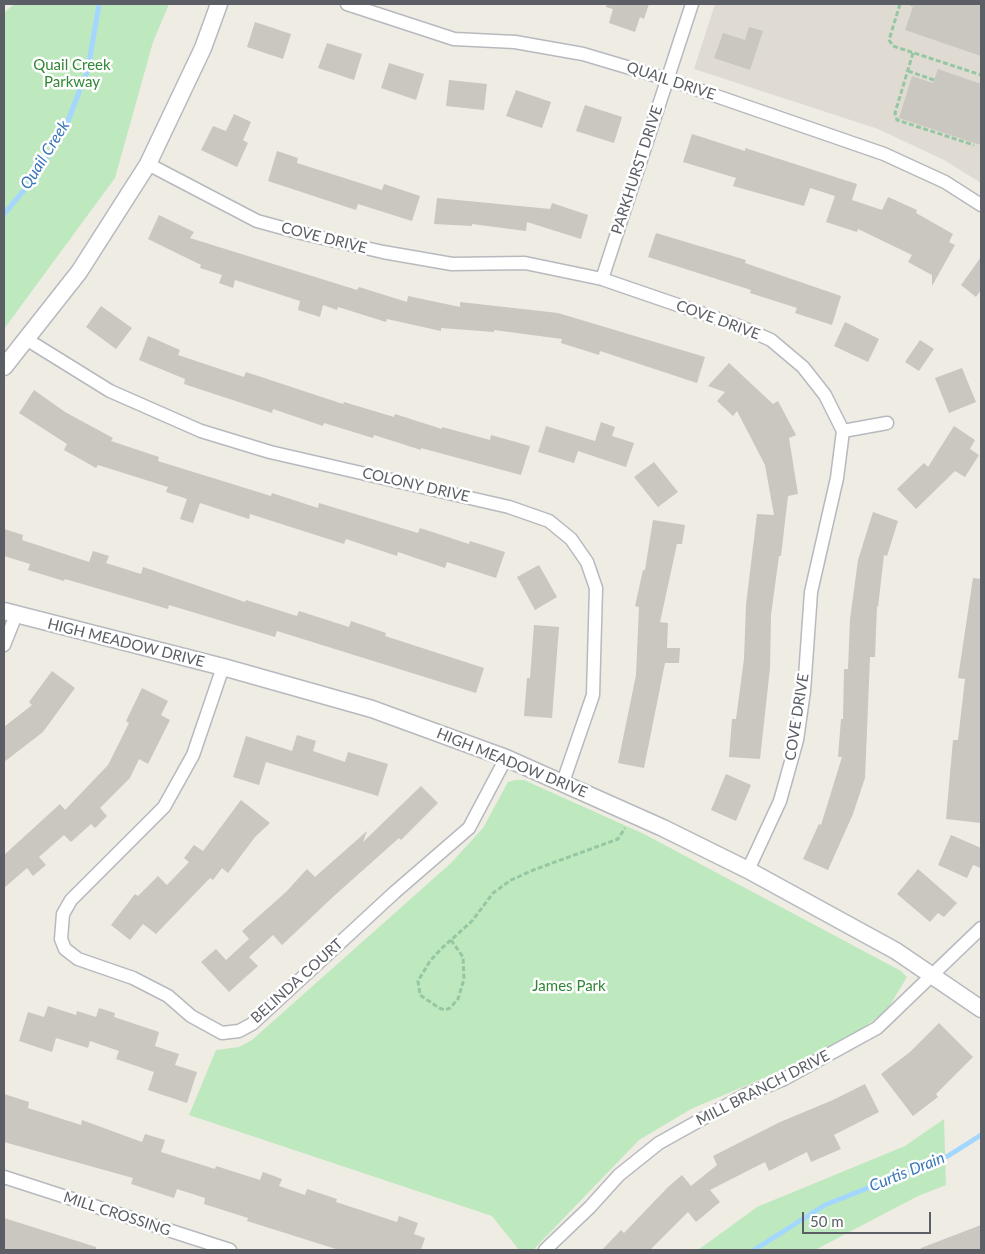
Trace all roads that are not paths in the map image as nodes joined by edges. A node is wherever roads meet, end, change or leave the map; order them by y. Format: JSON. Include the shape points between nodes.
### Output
{"nodes":[{"id":1,"x":219,"y":4,"type":"edge"},
{"id":2,"x":348,"y":4,"type":"edge"},
{"id":3,"x":692,"y":4,"type":"edge"},
{"id":4,"x":667,"y":79,"type":"junction"},
{"id":5,"x":148,"y":164,"type":"junction"},
{"id":6,"x":981,"y":205,"type":"edge"},
{"id":7,"x":602,"y":280,"type":"junction"},
{"id":8,"x":26,"y":339,"type":"junction"},
{"id":9,"x":4,"y":367,"type":"edge"},
{"id":10,"x":888,"y":423,"type":"dead end"},
{"id":11,"x":843,"y":431,"type":"junction"},
{"id":12,"x":10,"y":613,"type":"edge"},
{"id":13,"x":4,"y":645,"type":"edge"},
{"id":14,"x":223,"y":667,"type":"junction"},
{"id":15,"x":506,"y":758,"type":"junction"},
{"id":16,"x":563,"y":782,"type":"junction"},
{"id":17,"x":748,"y":870,"type":"junction"},
{"id":18,"x":981,"y":928,"type":"edge"},
{"id":19,"x":932,"y":974,"type":"junction"},
{"id":20,"x":981,"y":1009,"type":"edge"},
{"id":21,"x":4,"y":1177,"type":"edge"},
{"id":22,"x":230,"y":1250,"type":"edge"},
{"id":23,"x":545,"y":1250,"type":"edge"}],
"edges":[{"from":1,"to":5,"type":"street","via":[[203,48]]},
{"from":2,"to":4,"type":"street","name":"QUAIL DRIVE","via":[[454,39],[515,42],[583,54]]},
{"from":3,"to":4,"type":"street","name":"PARKHURST DRIVE"},
{"from":4,"to":6,"type":"street","name":"QUAIL DRIVE","via":[[884,154],[945,182]]},
{"from":4,"to":7,"type":"street","name":"PARKHURST DRIVE"},
{"from":5,"to":7,"type":"street","name":"COVE DRIVE","via":[[258,221],[301,233],[452,264],[525,263]]},
{"from":5,"to":8,"type":"street","via":[[79,272]]},
{"from":7,"to":11,"type":"street","name":"COVE DRIVE","via":[[771,340],[803,367],[825,395]]},
{"from":8,"to":9,"type":"street"},
{"from":8,"to":16,"type":"street","name":"COLONY DRIVE","via":[[110,391],[201,432],[270,452],[509,507],[549,521],[571,539],[587,562],[596,588],[593,695]]},
{"from":10,"to":11,"type":"street"},
{"from":11,"to":17,"type":"street","name":"COVE DRIVE","via":[[837,478],[811,592],[797,740],[780,801]]},
{"from":12,"to":13,"type":"street"},
{"from":12,"to":14,"type":"street","name":"HIGH MEADOW DRIVE"},
{"from":14,"to":15,"type":"street","name":"HIGH MEADOW DRIVE","via":[[372,709]]},
{"from":14,"to":15,"type":"street","name":"BELINDA COURT","via":[[193,755],[164,807],[71,900],[63,914],[61,939],[65,949],[78,959],[132,978],[168,996],[191,1016],[222,1033],[239,1031],[252,1024],[468,828]]},
{"from":15,"to":16,"type":"street","name":"HIGH MEADOW DRIVE"},
{"from":16,"to":17,"type":"street","name":"HIGH MEADOW DRIVE"},
{"from":17,"to":19,"type":"street","name":"HIGH MEADOW DRIVE"},
{"from":18,"to":19,"type":"street","name":"MILL BRANCH DRIVE"},
{"from":19,"to":20,"type":"street","name":"HIGH MEADOW DRIVE"},
{"from":19,"to":23,"type":"street","name":"MILL BRANCH DRIVE","via":[[877,1028],[659,1143],[619,1175]]},
{"from":21,"to":22,"type":"street","name":"MILL CROSSING"}]}
